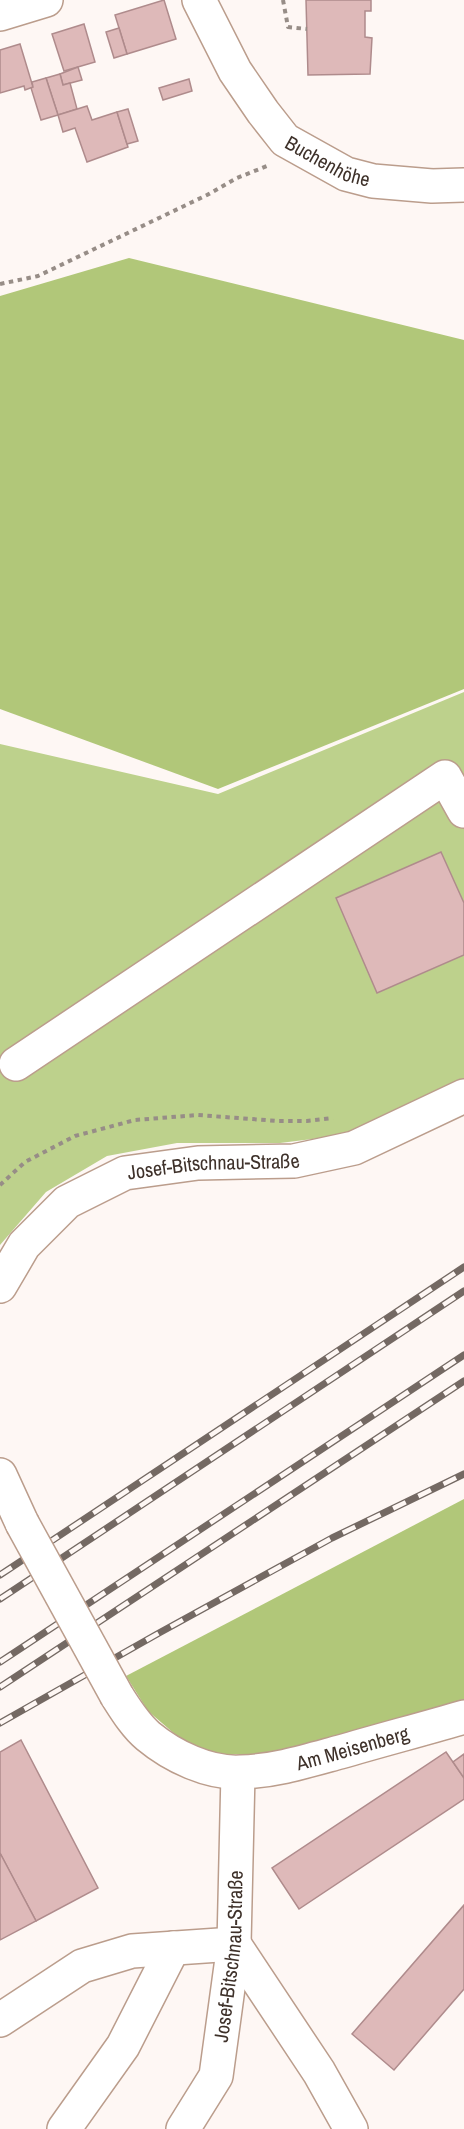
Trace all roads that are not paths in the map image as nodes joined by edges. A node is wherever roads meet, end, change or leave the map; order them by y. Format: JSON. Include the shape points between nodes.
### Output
{"nodes":[{"id":1,"x":46,"y":0,"type":"edge"},
{"id":2,"x":199,"y":0,"type":"edge"},
{"id":3,"x":0,"y":14,"type":"edge"},
{"id":4,"x":464,"y":185,"type":"edge"},
{"id":5,"x":464,"y":811,"type":"edge"},
{"id":6,"x":16,"y":1064,"type":"dead end"},
{"id":7,"x":464,"y":1096,"type":"edge"},
{"id":8,"x":0,"y":1286,"type":"edge"},
{"id":9,"x":0,"y":1475,"type":"edge"},
{"id":10,"x":464,"y":1717,"type":"edge"},
{"id":11,"x":238,"y":1773,"type":"junction"},
{"id":12,"x":234,"y":1944,"type":"junction"},
{"id":13,"x":173,"y":1948,"type":"junction"},
{"id":14,"x":0,"y":2020,"type":"edge"},
{"id":15,"x":353,"y":2126,"type":"edge"},
{"id":16,"x":64,"y":2129,"type":"edge"},
{"id":17,"x":183,"y":2129,"type":"edge"}],
"edges":[{"from":1,"to":3,"type":"street"},
{"from":2,"to":4,"type":"street","name":"Buchenhöhe","via":[[234,71],[285,140],[346,174],[373,181]]},
{"from":5,"to":6,"type":"street","via":[[445,777]]},
{"from":7,"to":8,"type":"street","name":"Josef-Bitschnau-Straße","via":[[354,1148],[294,1161],[198,1163],[125,1173],[67,1202],[24,1245]]},
{"from":9,"to":11,"type":"street","bridge":true,"via":[[22,1523],[131,1717],[148,1736],[172,1752],[198,1764]]},
{"from":10,"to":11,"type":"street","name":"Am Meisenberg","via":[[288,1766]]},
{"from":11,"to":12,"type":"street","name":"Josef-Bitschnau-Straße"},
{"from":12,"to":13,"type":"street"},
{"from":12,"to":15,"type":"street"},
{"from":12,"to":17,"type":"street","name":"Josef-Bitschnau-Straße","via":[[216,2076]]},
{"from":13,"to":14,"type":"street","via":[[132,1951],[82,1966]]},
{"from":13,"to":16,"type":"street","via":[[123,2046]]}]}
